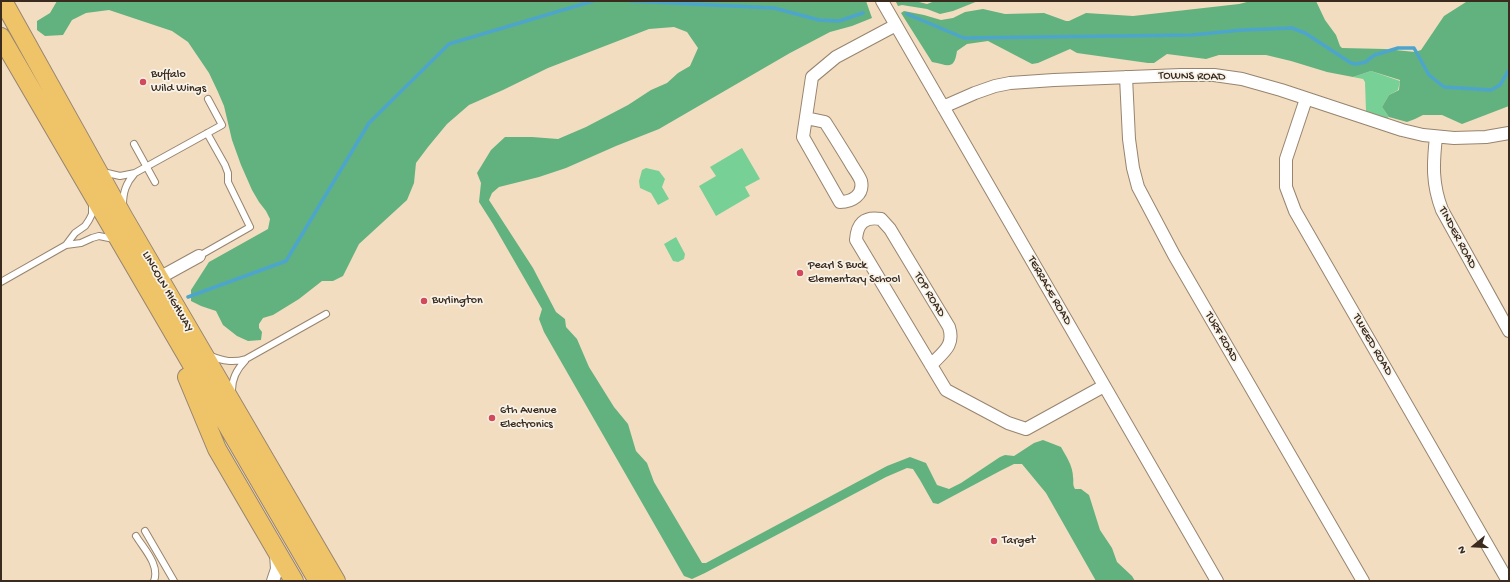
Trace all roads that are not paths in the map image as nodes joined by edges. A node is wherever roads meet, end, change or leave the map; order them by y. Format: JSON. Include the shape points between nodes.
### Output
{"nodes":[{"id":1,"x":3,"y":1,"type":"edge"},
{"id":2,"x":882,"y":1,"type":"edge"},
{"id":3,"x":896,"y":26,"type":"junction"},
{"id":4,"x":1,"y":37,"type":"edge"},
{"id":5,"x":1126,"y":77,"type":"junction"},
{"id":6,"x":1306,"y":98,"type":"junction"},
{"id":7,"x":208,"y":99,"type":"dead end"},
{"id":8,"x":943,"y":107,"type":"junction"},
{"id":9,"x":806,"y":118,"type":"junction"},
{"id":10,"x":207,"y":133,"type":"junction"},
{"id":11,"x":1509,"y":133,"type":"edge"},
{"id":12,"x":1436,"y":137,"type":"junction"},
{"id":13,"x":134,"y":144,"type":"dead end"},
{"id":14,"x":147,"y":166,"type":"junction"},
{"id":15,"x":96,"y":169,"type":"junction"},
{"id":16,"x":135,"y":174,"type":"junction"},
{"id":17,"x":155,"y":182,"type":"dead end"},
{"id":18,"x":92,"y":194,"type":"junction"},
{"id":19,"x":124,"y":218,"type":"junction"},
{"id":20,"x":119,"y":241,"type":"junction"},
{"id":21,"x":66,"y":245,"type":"junction"},
{"id":22,"x":199,"y":256,"type":"joint"},
{"id":23,"x":159,"y":278,"type":"junction"},
{"id":24,"x":1,"y":282,"type":"edge"},
{"id":25,"x":168,"y":309,"type":"junction"},
{"id":26,"x":326,"y":314,"type":"dead end"},
{"id":27,"x":1509,"y":331,"type":"edge"},
{"id":28,"x":202,"y":353,"type":"junction"},
{"id":29,"x":246,"y":359,"type":"junction"},
{"id":30,"x":931,"y":365,"type":"junction"},
{"id":31,"x":1104,"y":386,"type":"junction"},
{"id":32,"x":233,"y":406,"type":"junction"},
{"id":33,"x":145,"y":531,"type":"dead end"},
{"id":34,"x":136,"y":536,"type":"dead end"},
{"id":35,"x":275,"y":549,"type":"junction"},
{"id":36,"x":154,"y":581,"type":"edge"},
{"id":37,"x":174,"y":581,"type":"edge"},
{"id":38,"x":273,"y":581,"type":"edge"},
{"id":39,"x":294,"y":581,"type":"edge"},
{"id":40,"x":318,"y":581,"type":"edge"},
{"id":41,"x":336,"y":581,"type":"edge"},
{"id":42,"x":1217,"y":581,"type":"edge"},
{"id":43,"x":1363,"y":581,"type":"edge"},
{"id":44,"x":1508,"y":581,"type":"edge"}],
"edges":[{"from":1,"to":15,"type":"main road","name":"LINCOLN HIGHWAY"},
{"from":2,"to":3,"type":"street","name":"TERRACE ROAD"},
{"from":3,"to":8,"type":"street","name":"TERRACE ROAD"},
{"from":3,"to":9,"type":"street","via":[[836,57],[812,77]]},
{"from":4,"to":18,"type":"main road","name":"LINCOLN HIGHWAY"},
{"from":5,"to":6,"type":"street","name":"TOWNS ROAD","via":[[1214,75],[1242,79]]},
{"from":5,"to":8,"type":"street","name":"TOWNS ROAD","via":[[1010,83],[975,93]]},
{"from":5,"to":43,"type":"street","name":"TURF ROAD","via":[[1128,139],[1138,187],[1174,255]]},
{"from":6,"to":12,"type":"street","name":"TOWNS ROAD","via":[[1402,130]]},
{"from":6,"to":44,"type":"street","name":"TWEED ROAD","via":[[1286,160],[1286,187],[1295,211]]},
{"from":7,"to":10,"type":"lane","via":[[222,125]]},
{"from":8,"to":31,"type":"street","name":"TERRACE ROAD"},
{"from":9,"to":9,"type":"street","via":[[803,137],[840,202],[854,199],[861,189],[861,181],[825,122]]},
{"from":10,"to":14,"type":"lane"},
{"from":10,"to":22,"type":"lane","via":[[225,165],[228,182],[250,227]]},
{"from":11,"to":12,"type":"street","name":"TOWNS ROAD","via":[[1478,137]]},
{"from":12,"to":27,"type":"street","name":"TINDER ROAD","via":[[1433,165],[1436,195],[1457,239]]},
{"from":13,"to":14,"type":"lane"},
{"from":14,"to":16,"type":"lane"},
{"from":14,"to":17,"type":"lane"},
{"from":15,"to":16,"type":"lane","via":[[120,176]]},
{"from":15,"to":19,"type":"main road","name":"LINCOLN HIGHWAY"},
{"from":16,"to":19,"type":"lane","via":[[126,186],[124,194]]},
{"from":18,"to":20,"type":"main road","name":"LINCOLN HIGHWAY"},
{"from":18,"to":21,"type":"lane","via":[[92,214],[89,220]]},
{"from":19,"to":23,"type":"main road","name":"LINCOLN HIGHWAY"},
{"from":20,"to":21,"type":"lane","via":[[99,236],[81,243]]},
{"from":20,"to":25,"type":"main road","name":"LINCOLN HIGHWAY"},
{"from":21,"to":24,"type":"lane"},
{"from":22,"to":23,"type":"street"},
{"from":23,"to":25,"type":"main road","name":"LINCOLN HIGHWAY"},
{"from":25,"to":28,"type":"main road","name":"LINCOLN HIGHWAY"},
{"from":25,"to":35,"type":"main road","via":[[217,449]]},
{"from":25,"to":40,"type":"main road","name":"LINCOLN HIGHWAY"},
{"from":26,"to":29,"type":"lane"},
{"from":28,"to":29,"type":"lane","via":[[227,362]]},
{"from":28,"to":32,"type":"main road","name":"LINCOLN HIGHWAY"},
{"from":29,"to":32,"type":"lane","via":[[235,374]]},
{"from":30,"to":30,"type":"street","name":"TOP ROAD","via":[[950,344],[949,327],[890,229],[880,218],[872,217],[860,224],[856,240]]},
{"from":30,"to":31,"type":"street","name":"TOP ROAD","via":[[946,390],[1008,423],[1026,429]]},
{"from":31,"to":42,"type":"street","name":"TERRACE ROAD"},
{"from":32,"to":41,"type":"main road","name":"LINCOLN HIGHWAY"},
{"from":33,"to":37,"type":"lane"},
{"from":34,"to":36,"type":"lane","via":[[155,567]]},
{"from":35,"to":38,"type":"street","via":[[277,569]]},
{"from":35,"to":39,"type":"main road"}]}
